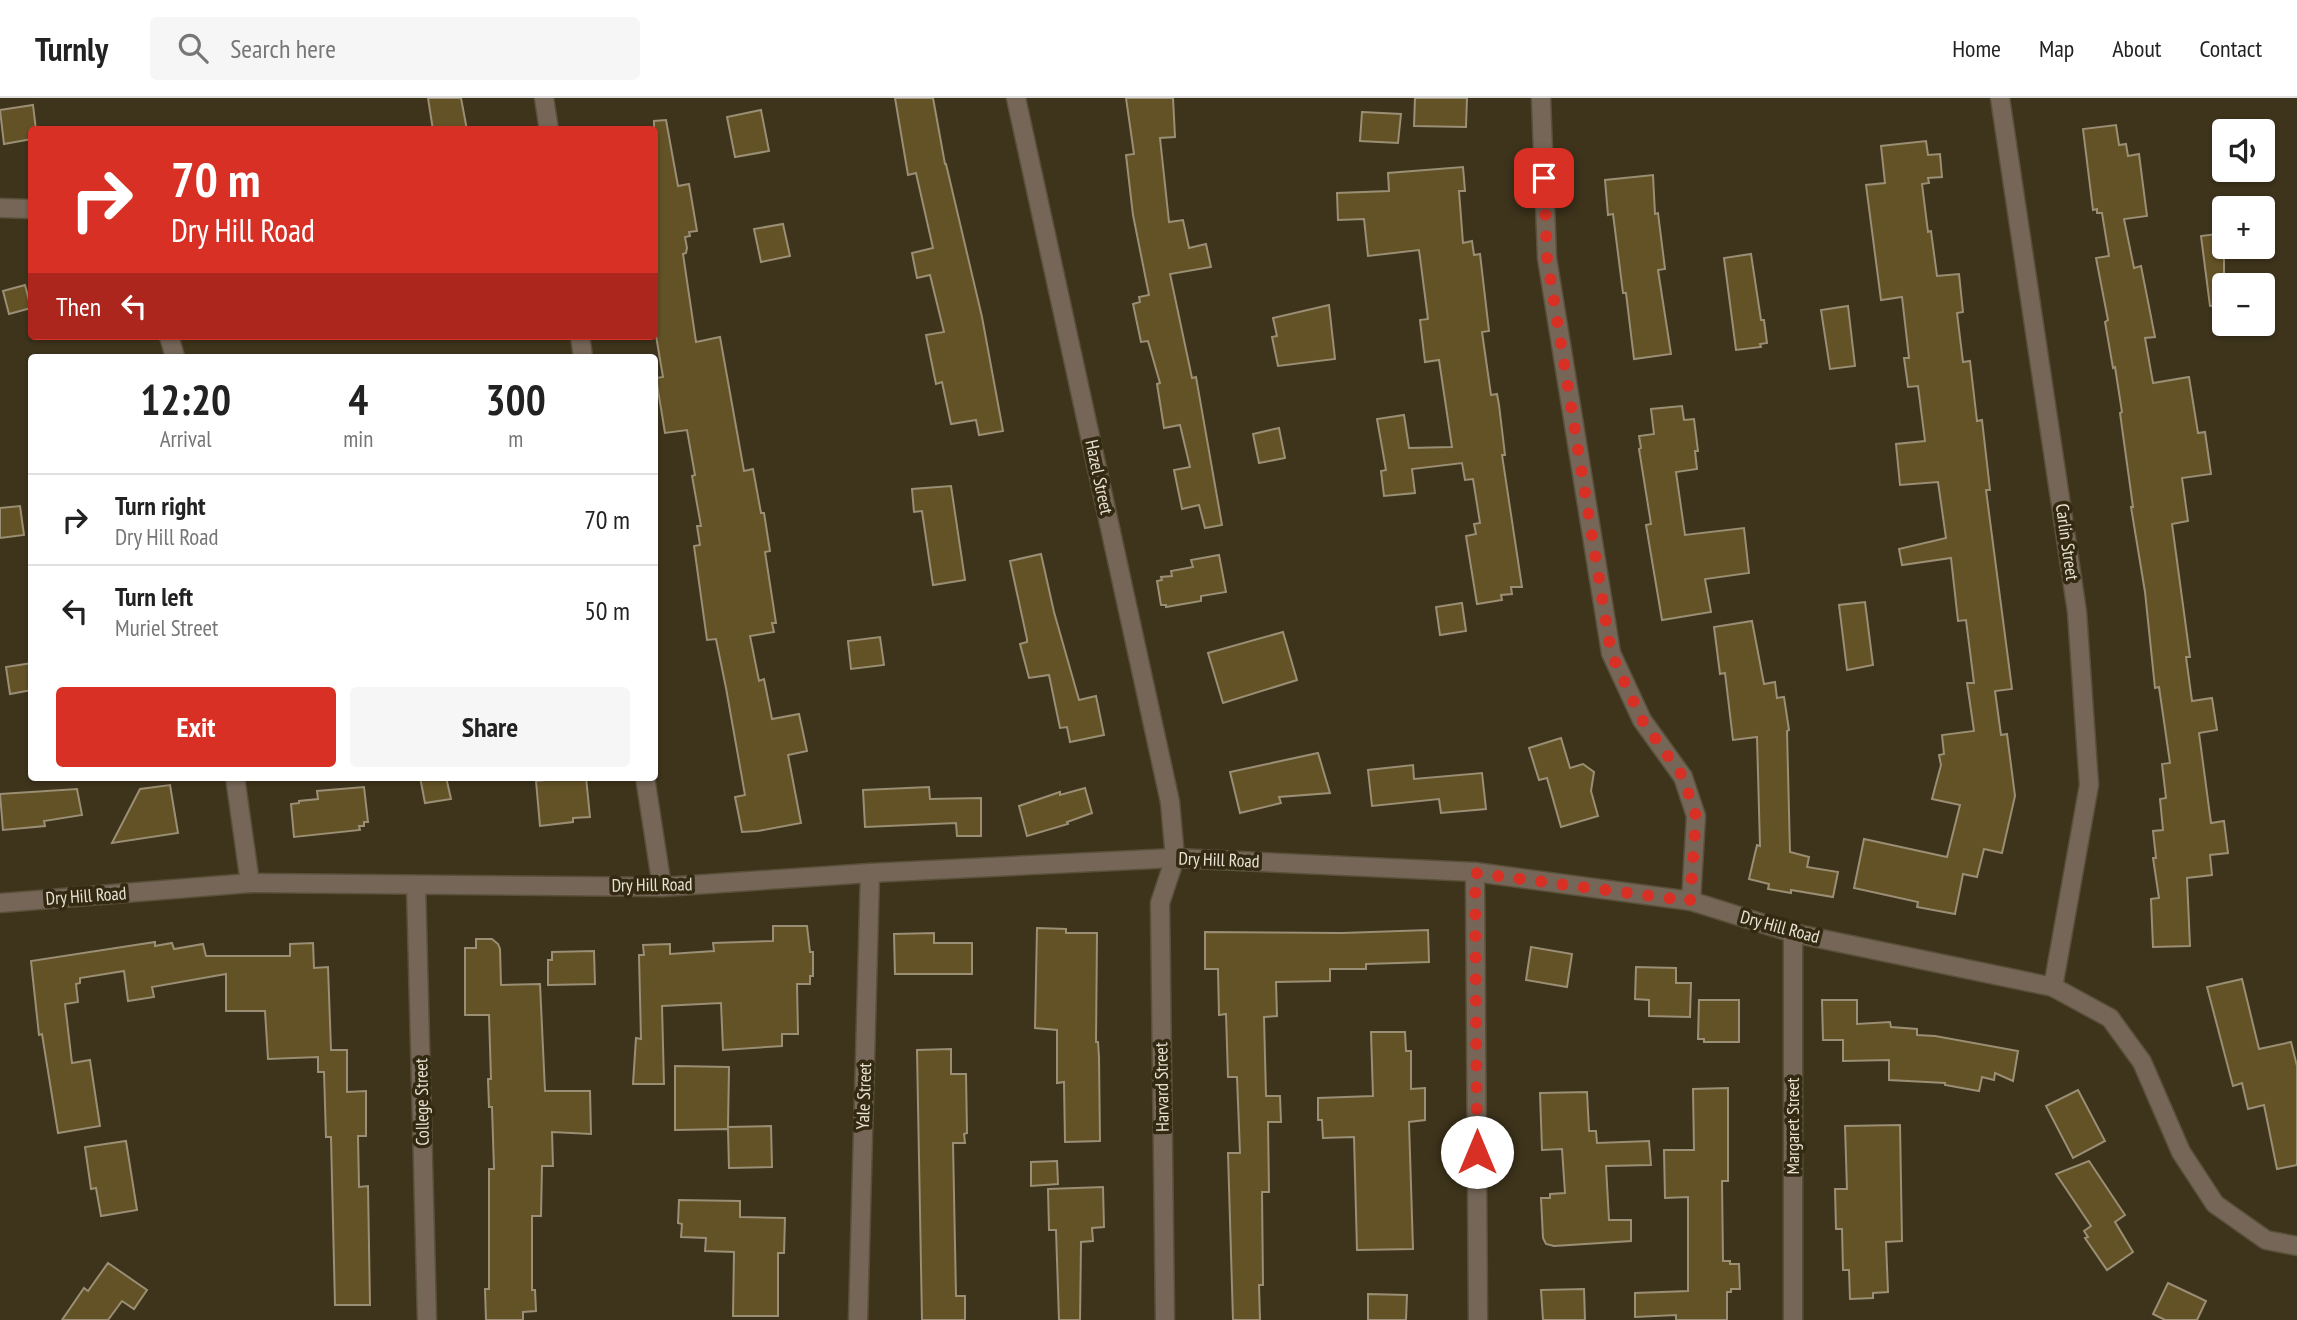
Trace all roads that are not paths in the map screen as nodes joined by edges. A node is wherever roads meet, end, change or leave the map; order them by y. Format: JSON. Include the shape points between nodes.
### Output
{"nodes":[{"id":1,"x":544,"y":98,"type":"edge"},
{"id":2,"x":1016,"y":98,"type":"edge"},
{"id":3,"x":1541,"y":98,"type":"edge"},
{"id":4,"x":2000,"y":98,"type":"edge"},
{"id":5,"x":548,"y":126,"type":"edge"},
{"id":6,"x":0,"y":208,"type":"edge"},
{"id":7,"x":28,"y":209,"type":"edge"},
{"id":8,"x":236,"y":781,"type":"edge"},
{"id":9,"x":646,"y":781,"type":"edge"},
{"id":10,"x":1175,"y":858,"type":"junction"},
{"id":11,"x":870,"y":873,"type":"junction"},
{"id":12,"x":1475,"y":873,"type":"junction"},
{"id":13,"x":250,"y":883,"type":"junction"},
{"id":14,"x":416,"y":885,"type":"junction"},
{"id":15,"x":662,"y":887,"type":"junction"},
{"id":16,"x":1690,"y":901,"type":"junction"},
{"id":17,"x":0,"y":902,"type":"edge"},
{"id":18,"x":1793,"y":933,"type":"junction"},
{"id":19,"x":2053,"y":987,"type":"junction"},
{"id":20,"x":2297,"y":1246,"type":"edge"},
{"id":21,"x":428,"y":1320,"type":"edge"},
{"id":22,"x":858,"y":1320,"type":"edge"},
{"id":23,"x":1165,"y":1320,"type":"edge"},
{"id":24,"x":1478,"y":1320,"type":"edge"},
{"id":25,"x":1793,"y":1320,"type":"edge"}],
"edges":[{"from":1,"to":5,"type":"street"},
{"from":2,"to":10,"type":"street","name":"Hazel Street","via":[[1170,802]]},
{"from":3,"to":16,"type":"street","via":[[1547,258],[1611,653],[1642,720],[1683,777],[1696,816]]},
{"from":4,"to":19,"type":"street","name":"Carlin Street","via":[[2077,612],[2089,785]]},
{"from":6,"to":7,"type":"street"},
{"from":8,"to":13,"type":"street"},
{"from":9,"to":15,"type":"street"},
{"from":10,"to":11,"type":"street","name":"Dry Hill Road"},
{"from":10,"to":12,"type":"street","name":"Dry Hill Road"},
{"from":10,"to":23,"type":"street","name":"Harvard Street","via":[[1160,904]]},
{"from":11,"to":15,"type":"street","name":"Dry Hill Road"},
{"from":11,"to":22,"type":"street","name":"Yale Street"},
{"from":12,"to":16,"type":"street","name":"Dry Hill Road"},
{"from":12,"to":24,"type":"street"},
{"from":13,"to":14,"type":"street","name":"Dry Hill Road"},
{"from":13,"to":17,"type":"street","name":"Dry Hill Road"},
{"from":14,"to":15,"type":"street","name":"Dry Hill Road"},
{"from":14,"to":21,"type":"street","name":"College Street"},
{"from":16,"to":18,"type":"street","name":"Dry Hill Road"},
{"from":18,"to":19,"type":"street","name":"Dry Hill Road"},
{"from":18,"to":25,"type":"street","name":"Margaret Street"},
{"from":19,"to":20,"type":"street","name":"Dry Hill Road","via":[[2110,1018],[2142,1062],[2181,1152],[2215,1204],[2266,1240]]}]}
